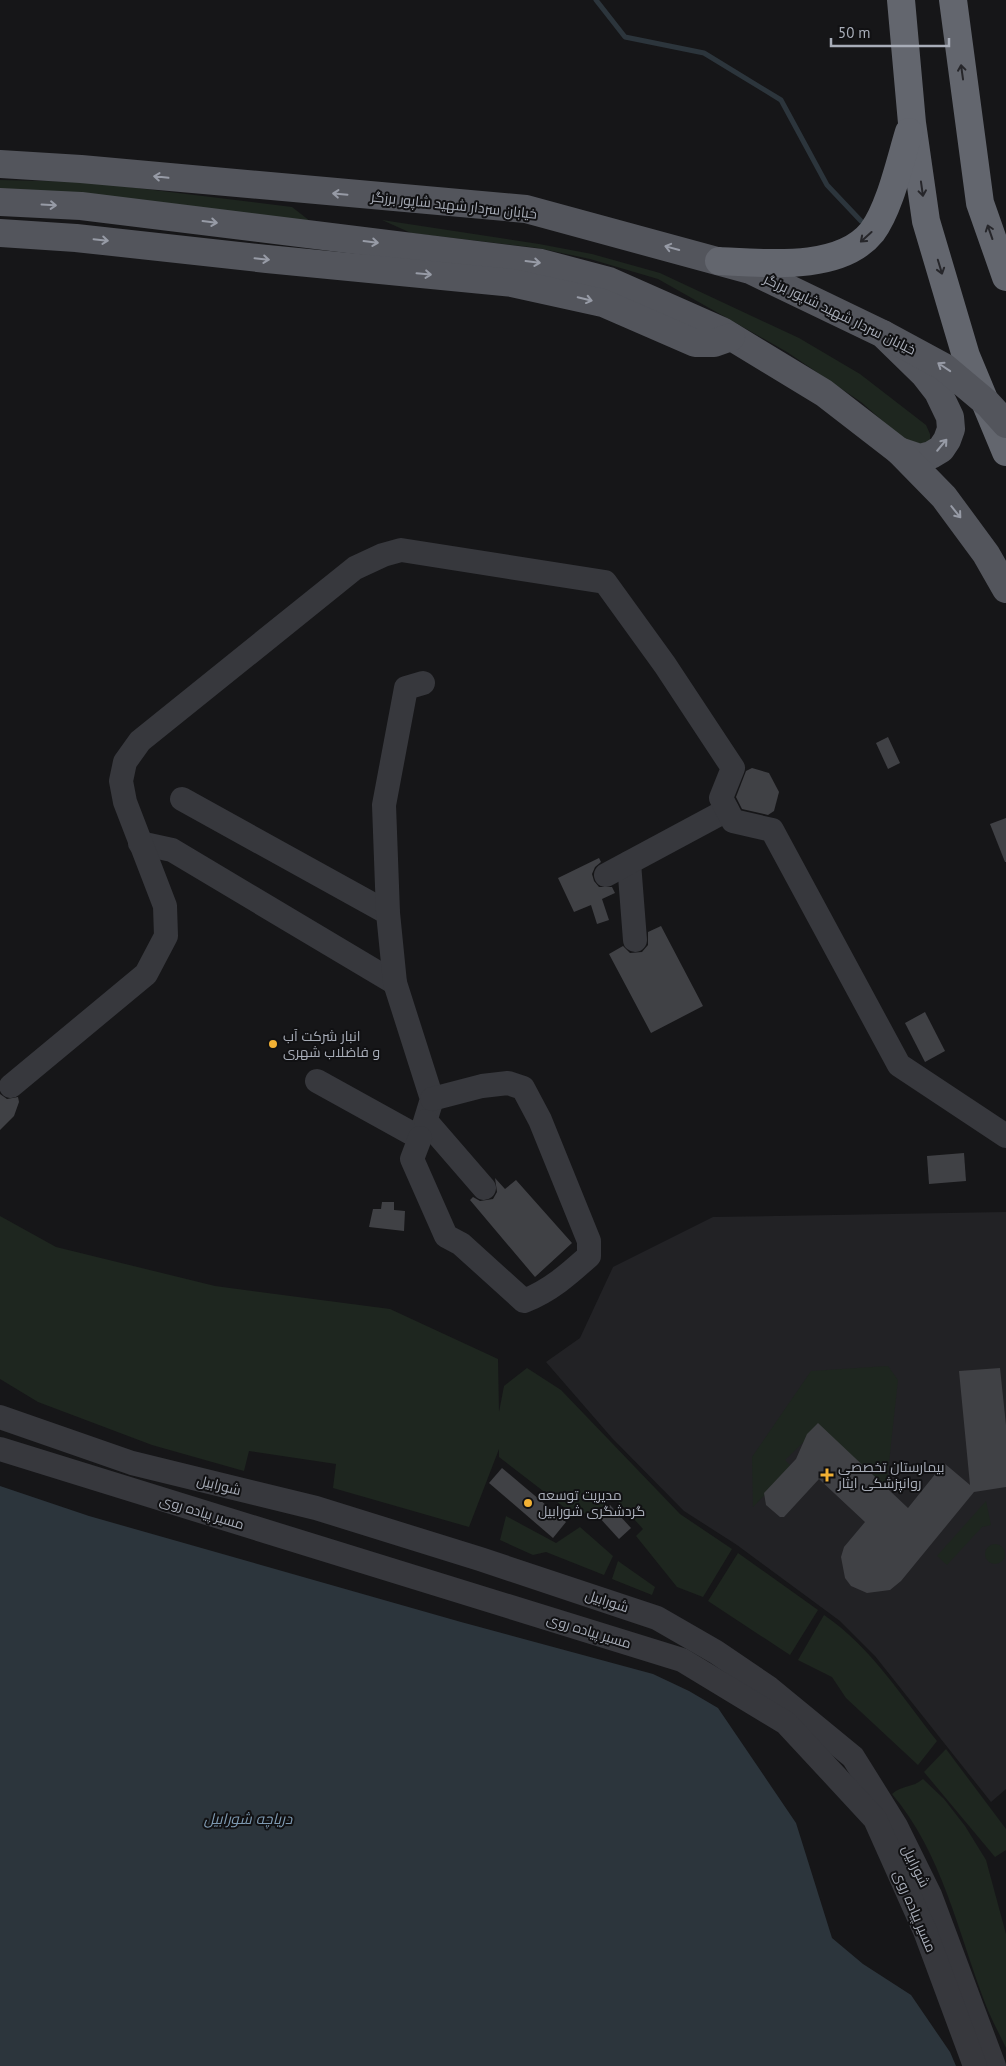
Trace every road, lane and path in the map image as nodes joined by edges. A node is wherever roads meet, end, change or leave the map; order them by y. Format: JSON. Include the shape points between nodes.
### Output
{"nodes":[{"id":1,"x":901,"y":0,"type":"edge"},
{"id":2,"x":953,"y":0,"type":"edge"},
{"id":3,"x":912,"y":124,"type":"junction"},
{"id":4,"x":5,"y":161,"type":"edge"},
{"id":5,"x":0,"y":202,"type":"edge"},
{"id":6,"x":0,"y":234,"type":"edge"},
{"id":7,"x":719,"y":261,"type":"junction"},
{"id":8,"x":1006,"y":278,"type":"edge"},
{"id":9,"x":884,"y":334,"type":"junction"},
{"id":10,"x":731,"y":337,"type":"junction"},
{"id":11,"x":1006,"y":424,"type":"edge"},
{"id":12,"x":900,"y":451,"type":"junction"},
{"id":13,"x":1006,"y":452,"type":"edge"},
{"id":14,"x":1006,"y":589,"type":"edge"},
{"id":15,"x":423,"y":683,"type":"dead end"},
{"id":16,"x":182,"y":799,"type":"dead end"},
{"id":17,"x":727,"y":810,"type":"junction"},
{"id":18,"x":140,"y":843,"type":"junction"},
{"id":19,"x":629,"y":862,"type":"junction"},
{"id":20,"x":606,"y":875,"type":"dead end"},
{"id":21,"x":388,"y":914,"type":"junction"},
{"id":22,"x":635,"y":940,"type":"dead end"},
{"id":23,"x":395,"y":983,"type":"junction"},
{"id":24,"x":317,"y":1081,"type":"dead end"},
{"id":25,"x":11,"y":1086,"type":"dead end"},
{"id":26,"x":432,"y":1099,"type":"junction"},
{"id":27,"x":423,"y":1130,"type":"junction"},
{"id":28,"x":1006,"y":1136,"type":"edge"},
{"id":29,"x":484,"y":1188,"type":"dead end"},
{"id":30,"x":0,"y":1417,"type":"edge"},
{"id":31,"x":0,"y":1450,"type":"edge"},
{"id":32,"x":976,"y":2066,"type":"edge"},
{"id":33,"x":994,"y":2066,"type":"edge"}],
"edges":[{"from":1,"to":3,"type":"highway"},
{"from":8,"to":2,"type":"highway","one_way":true,"via":[[980,203]]},
{"from":3,"to":7,"type":"highway","one_way":true,"via":[[890,195],[872,232],[851,250],[789,264]]},
{"from":3,"to":13,"type":"highway","one_way":true,"via":[[926,221],[966,356]]},
{"from":7,"to":4,"type":"main road","name":"خیابان سردار شهید شاپور برزگر","one_way":true,"via":[[526,210]]},
{"from":5,"to":10,"type":"main road","one_way":true,"via":[[81,206],[541,263],[609,281]]},
{"from":6,"to":10,"type":"main road","one_way":true,"via":[[76,238],[512,282],[603,303],[695,343],[714,343]]},
{"from":7,"to":9,"type":"main road","name":"خیابان سردار شهید شاپور برزگر","via":[[750,270]]},
{"from":11,"to":9,"type":"main road","name":"خیابان سردار شهید شاپور برزگر","one_way":true,"bridge":true,"via":[[988,404],[944,367]]},
{"from":12,"to":9,"type":"main road","one_way":true,"via":[[920,458],[940,449],[951,429],[950,417],[938,392]]},
{"from":10,"to":12,"type":"main road","via":[[824,393]]},
{"from":12,"to":14,"type":"main road","one_way":true,"via":[[963,520]]},
{"from":15,"to":21,"type":"street","via":[[406,688],[384,805]]},
{"from":16,"to":21,"type":"street"},
{"from":17,"to":18,"type":"street","via":[[720,798],[733,768],[665,665],[604,582],[401,550],[355,568],[140,741],[125,762],[121,782]]},
{"from":17,"to":19,"type":"street"},
{"from":17,"to":28,"type":"street","via":[[733,821],[772,830],[899,1065]]},
{"from":18,"to":23,"type":"street","via":[[172,850]]},
{"from":18,"to":25,"type":"street","via":[[165,906],[166,936],[156,958],[146,974]]},
{"from":19,"to":20,"type":"street"},
{"from":19,"to":22,"type":"street"},
{"from":21,"to":23,"type":"street"},
{"from":23,"to":26,"type":"street"},
{"from":24,"to":27,"type":"street"},
{"from":26,"to":27,"type":"street"},
{"from":26,"to":27,"type":"street","via":[[482,1086],[508,1083],[523,1088],[540,1120],[589,1241],[589,1256],[556,1284],[524,1301],[461,1244],[446,1236],[412,1159]]},
{"from":27,"to":29,"type":"street"},
{"from":30,"to":33,"type":"street","name":"شورابیل","via":[[132,1463],[316,1508],[480,1559],[657,1618],[716,1652],[769,1688],[853,1757],[896,1826],[930,1895]]},
{"from":31,"to":32,"type":"street","name":"مسیر پیاده روی","via":[[682,1660],[786,1723],[875,1820],[926,1931]]}]}
